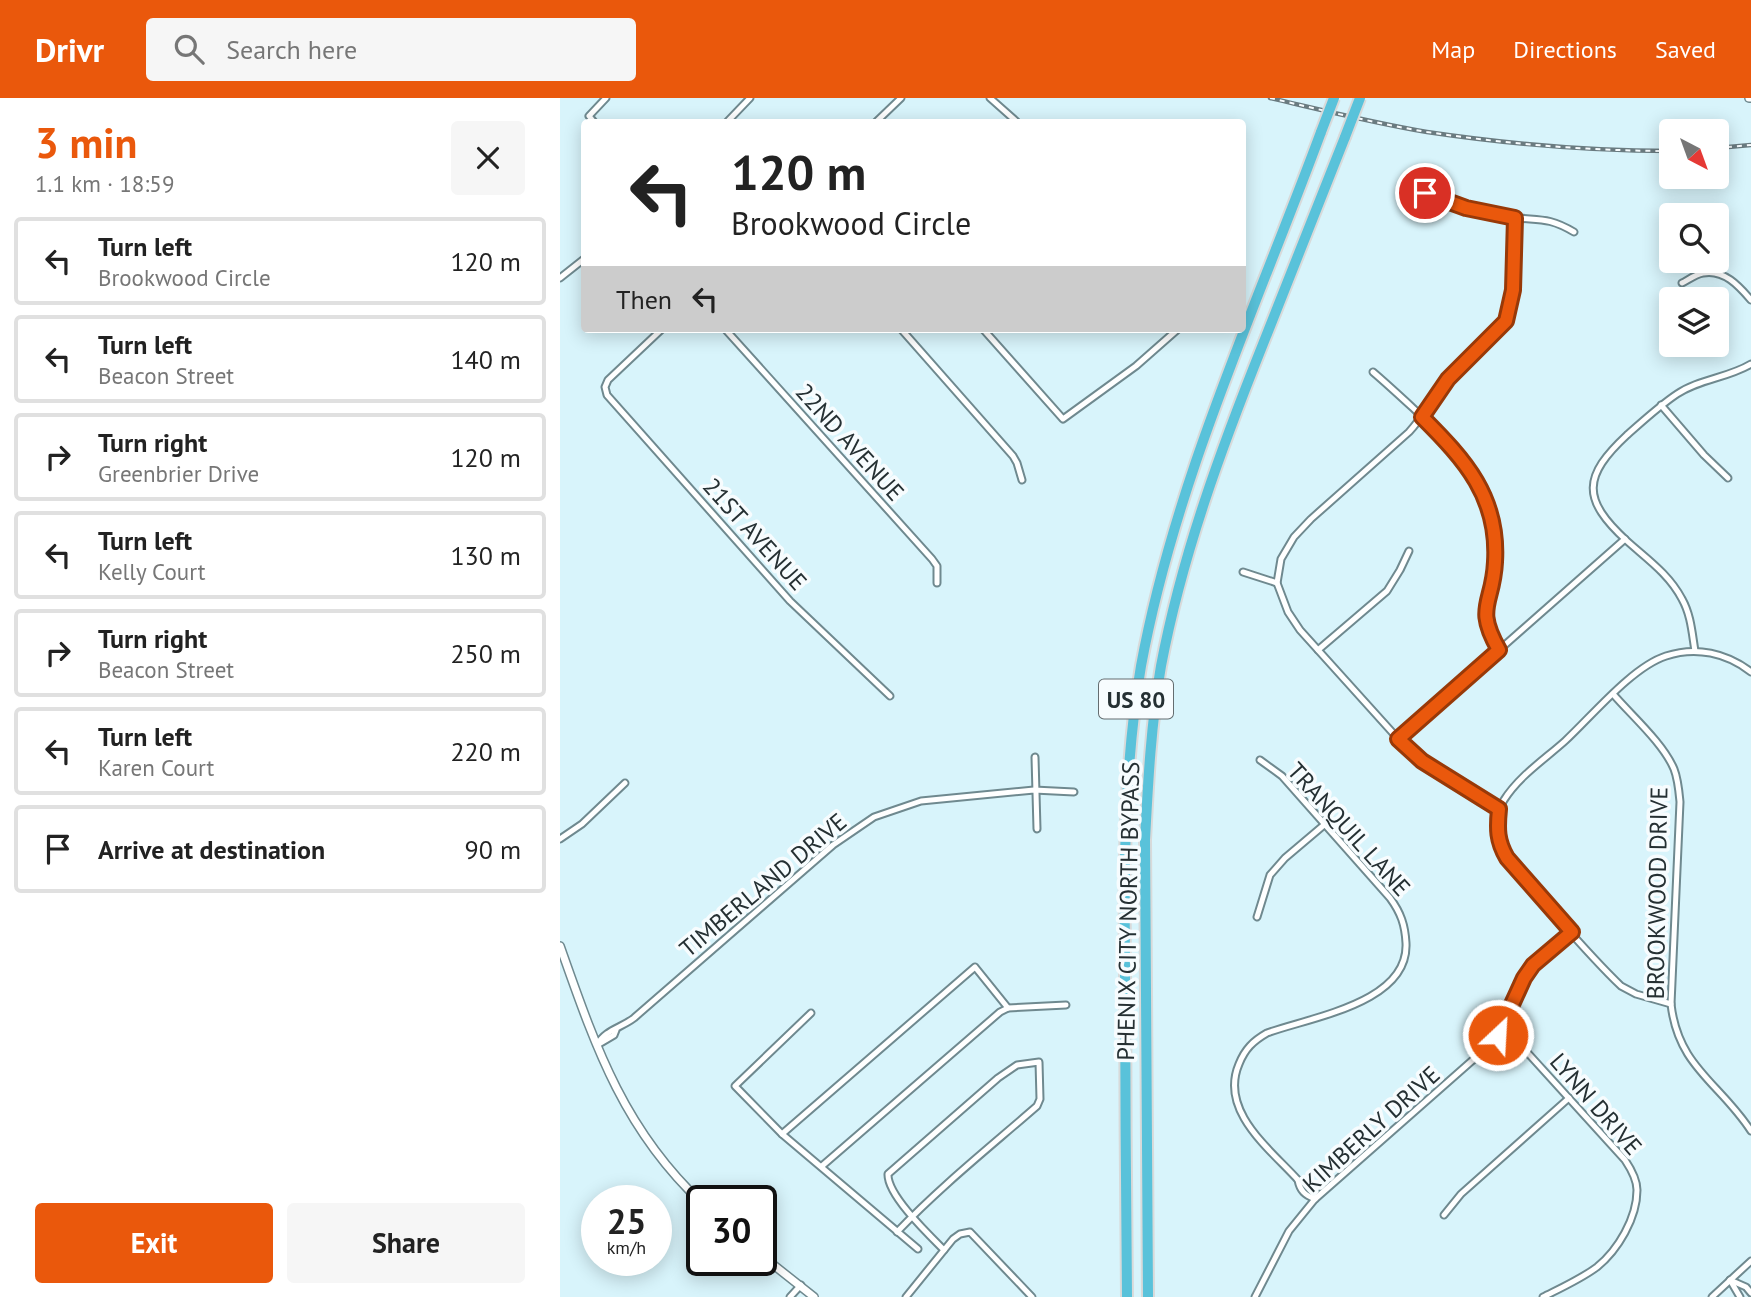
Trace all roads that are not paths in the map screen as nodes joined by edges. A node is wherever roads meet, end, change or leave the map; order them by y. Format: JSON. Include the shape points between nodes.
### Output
{"nodes":[{"id":1,"x":606,"y":98,"type":"edge"},
{"id":2,"x":750,"y":98,"type":"edge"},
{"id":3,"x":901,"y":98,"type":"edge"},
{"id":4,"x":990,"y":98,"type":"edge"},
{"id":5,"x":1334,"y":98,"type":"edge"},
{"id":6,"x":1360,"y":98,"type":"edge"},
{"id":7,"x":592,"y":119,"type":"edge"},
{"id":8,"x":730,"y":119,"type":"edge"},
{"id":9,"x":879,"y":119,"type":"edge"},
{"id":10,"x":1014,"y":119,"type":"edge"},
{"id":11,"x":1425,"y":193,"type":"dead end"},
{"id":12,"x":1515,"y":218,"type":"junction"},
{"id":13,"x":1574,"y":232,"type":"dead end"},
{"id":14,"x":581,"y":261,"type":"edge"},
{"id":15,"x":560,"y":278,"type":"edge"},
{"id":16,"x":1682,"y":283,"type":"dead end"},
{"id":17,"x":1751,"y":300,"type":"edge"},
{"id":18,"x":1246,"y":330,"type":"edge"},
{"id":19,"x":658,"y":333,"type":"edge"},
{"id":20,"x":729,"y":333,"type":"edge"},
{"id":21,"x":905,"y":333,"type":"edge"},
{"id":22,"x":988,"y":333,"type":"edge"},
{"id":23,"x":1173,"y":333,"type":"edge"},
{"id":24,"x":1245,"y":333,"type":"edge"},
{"id":25,"x":1751,"y":364,"type":"edge"},
{"id":26,"x":1373,"y":372,"type":"dead end"},
{"id":27,"x":1661,"y":405,"type":"junction"},
{"id":28,"x":1422,"y":417,"type":"junction"},
{"id":29,"x":1728,"y":478,"type":"dead end"},
{"id":30,"x":1022,"y":480,"type":"dead end"},
{"id":31,"x":1625,"y":539,"type":"junction"},
{"id":32,"x":1409,"y":551,"type":"dead end"},
{"id":33,"x":1243,"y":572,"type":"dead end"},
{"id":34,"x":937,"y":583,"type":"dead end"},
{"id":35,"x":1277,"y":583,"type":"junction"},
{"id":36,"x":1318,"y":650,"type":"junction"},
{"id":37,"x":1499,"y":650,"type":"junction"},
{"id":38,"x":1695,"y":651,"type":"junction"},
{"id":39,"x":1751,"y":672,"type":"edge"},
{"id":40,"x":1613,"y":694,"type":"junction"},
{"id":41,"x":890,"y":696,"type":"dead end"},
{"id":42,"x":1398,"y":739,"type":"junction"},
{"id":43,"x":1035,"y":757,"type":"dead end"},
{"id":44,"x":1260,"y":760,"type":"dead end"},
{"id":45,"x":625,"y":783,"type":"dead end"},
{"id":46,"x":1034,"y":790,"type":"junction"},
{"id":47,"x":1074,"y":792,"type":"dead end"},
{"id":48,"x":1499,"y":809,"type":"junction"},
{"id":49,"x":1324,"y":825,"type":"junction"},
{"id":50,"x":1037,"y":829,"type":"dead end"},
{"id":51,"x":560,"y":839,"type":"edge"},
{"id":52,"x":1257,"y":917,"type":"dead end"},
{"id":53,"x":1572,"y":932,"type":"junction"},
{"id":54,"x":560,"y":946,"type":"edge"},
{"id":55,"x":1671,"y":1004,"type":"junction"},
{"id":56,"x":1066,"y":1005,"type":"dead end"},
{"id":57,"x":1008,"y":1008,"type":"junction"},
{"id":58,"x":811,"y":1013,"type":"dead end"},
{"id":59,"x":1498,"y":1035,"type":"junction"},
{"id":60,"x":597,"y":1045,"type":"junction"},
{"id":61,"x":1569,"y":1098,"type":"junction"},
{"id":62,"x":1751,"y":1131,"type":"edge"},
{"id":63,"x":782,"y":1134,"type":"junction"},
{"id":64,"x":822,"y":1166,"type":"junction"},
{"id":65,"x":686,"y":1189,"type":"edge"},
{"id":66,"x":1315,"y":1199,"type":"junction"},
{"id":67,"x":1444,"y":1214,"type":"dead end"},
{"id":68,"x":912,"y":1216,"type":"junction"},
{"id":69,"x":897,"y":1232,"type":"junction"},
{"id":70,"x":918,"y":1250,"type":"dead end"},
{"id":71,"x":944,"y":1250,"type":"junction"},
{"id":72,"x":1751,"y":1261,"type":"edge"},
{"id":73,"x":777,"y":1267,"type":"edge"},
{"id":74,"x":1730,"y":1280,"type":"junction"},
{"id":75,"x":801,"y":1285,"type":"junction"},
{"id":76,"x":1751,"y":1293,"type":"edge"},
{"id":77,"x":790,"y":1297,"type":"edge"},
{"id":78,"x":814,"y":1297,"type":"edge"},
{"id":79,"x":906,"y":1297,"type":"edge"},
{"id":80,"x":1032,"y":1297,"type":"edge"},
{"id":81,"x":1127,"y":1297,"type":"edge"},
{"id":82,"x":1148,"y":1297,"type":"edge"},
{"id":83,"x":1255,"y":1297,"type":"edge"},
{"id":84,"x":1543,"y":1297,"type":"edge"},
{"id":85,"x":1712,"y":1297,"type":"edge"},
{"id":86,"x":1740,"y":1297,"type":"edge"}],
"edges":[{"from":1,"to":7,"type":"street","via":[[589,116]]},
{"from":2,"to":8,"type":"street"},
{"from":3,"to":9,"type":"street"},
{"from":4,"to":10,"type":"street"},
{"from":5,"to":18,"type":"highway","name":"PHENIX CITY NORTH BYPASS","number":"US 80","bridge":true},
{"from":6,"to":82,"type":"highway","name":"PHENIX CITY NORTH BYPASS","number":"US 80","bridge":true,"via":[[1204,500],[1161,668],[1145,840]]},
{"from":11,"to":12,"type":"street"},
{"from":12,"to":13,"type":"street","via":[[1542,218]]},
{"from":12,"to":28,"type":"street","via":[[1513,290],[1506,321],[1448,379]]},
{"from":14,"to":15,"type":"street"},
{"from":16,"to":17,"type":"street","via":[[1703,273],[1719,275],[1734,281]]},
{"from":19,"to":41,"type":"street","name":"21ST AVENUE","via":[[614,374],[605,387],[607,395],[790,601]]},
{"from":20,"to":34,"type":"street","name":"22ND AVENUE","via":[[932,559],[939,575]]},
{"from":21,"to":30,"type":"street","via":[[1013,456]]},
{"from":22,"to":23,"type":"street","via":[[1063,419]]},
{"from":24,"to":81,"type":"highway","name":"PHENIX CITY NORTH BYPASS","number":"US 80","bridge":true,"via":[[1168,550],[1141,668],[1130,748],[1125,829]]},
{"from":25,"to":27,"type":"street","via":[[1737,373],[1689,387]]},
{"from":26,"to":28,"type":"street"},
{"from":27,"to":29,"type":"street"},
{"from":27,"to":31,"type":"street","via":[[1605,456],[1595,471],[1595,498],[1606,520]]},
{"from":28,"to":35,"type":"street","via":[[1294,537],[1282,559]]},
{"from":28,"to":37,"type":"street","via":[[1470,469],[1491,514],[1495,563],[1484,618]]},
{"from":31,"to":37,"type":"street"},
{"from":31,"to":38,"type":"street","via":[[1660,569],[1682,597]]},
{"from":32,"to":36,"type":"street","via":[[1387,591]]},
{"from":33,"to":35,"type":"street"},
{"from":35,"to":36,"type":"street","via":[[1287,612]]},
{"from":36,"to":42,"type":"street"},
{"from":37,"to":42,"type":"street"},
{"from":38,"to":39,"type":"street","via":[[1724,656]]},
{"from":38,"to":40,"type":"street","via":[[1652,663]]},
{"from":40,"to":48,"type":"street","via":[[1513,787]]},
{"from":40,"to":55,"type":"street","name":"BROOKWOOD DRIVE","via":[[1667,756],[1679,786]]},
{"from":42,"to":48,"type":"street","via":[[1422,761]]},
{"from":43,"to":46,"type":"street"},
{"from":44,"to":49,"type":"street","name":"TRANQUIL LANE","via":[[1282,776]]},
{"from":45,"to":51,"type":"street"},
{"from":46,"to":47,"type":"street","name":"TIMBERLAND DRIVE"},
{"from":46,"to":50,"type":"street"},
{"from":46,"to":60,"type":"street","name":"TIMBERLAND DRIVE","via":[[921,801],[874,817],[833,845]]},
{"from":48,"to":53,"type":"street","via":[[1499,845]]},
{"from":49,"to":52,"type":"street","via":[[1270,875]]},
{"from":49,"to":66,"type":"street","name":"TRANQUIL LANE","via":[[1399,911],[1406,950],[1400,973],[1389,985],[1369,999],[1252,1041],[1236,1070],[1234,1088],[1244,1119],[1306,1195]]},
{"from":53,"to":55,"type":"street","via":[[1621,986]]},
{"from":53,"to":59,"type":"street","name":"KIMBERLY DRIVE","via":[[1533,965]]},
{"from":54,"to":60,"type":"street"},
{"from":55,"to":62,"type":"street","name":"BROOKWOOD DRIVE","via":[[1673,1023],[1686,1054]]},
{"from":56,"to":57,"type":"street"},
{"from":57,"to":63,"type":"street","via":[[975,967]]},
{"from":57,"to":64,"type":"street","via":[[974,1032]]},
{"from":58,"to":63,"type":"street","via":[[735,1086]]},
{"from":59,"to":61,"type":"street","name":"LYNN DRIVE","via":[[1525,1049]]},
{"from":59,"to":66,"type":"street","name":"KIMBERLY DRIVE"},
{"from":60,"to":65,"type":"street","via":[[613,1085],[652,1148]]},
{"from":61,"to":67,"type":"street"},
{"from":61,"to":84,"type":"street","name":"LYNN DRIVE","via":[[1633,1174],[1637,1189],[1634,1214],[1609,1255]]},
{"from":63,"to":64,"type":"street"},
{"from":64,"to":69,"type":"street"},
{"from":66,"to":83,"type":"street","name":"KIMBERLY DRIVE","via":[[1289,1231]]},
{"from":68,"to":68,"type":"street","via":[[887,1182],[888,1174],[998,1078],[1017,1065],[1039,1062],[1037,1106]]},
{"from":68,"to":69,"type":"street"},
{"from":68,"to":71,"type":"street"},
{"from":69,"to":70,"type":"street"},
{"from":71,"to":79,"type":"street"},
{"from":71,"to":80,"type":"street","via":[[960,1234],[970,1233]]},
{"from":72,"to":74,"type":"street"},
{"from":73,"to":75,"type":"street"},
{"from":74,"to":76,"type":"street"},
{"from":74,"to":85,"type":"street"},
{"from":74,"to":86,"type":"street"},
{"from":75,"to":77,"type":"street"},
{"from":75,"to":78,"type":"street"}]}
